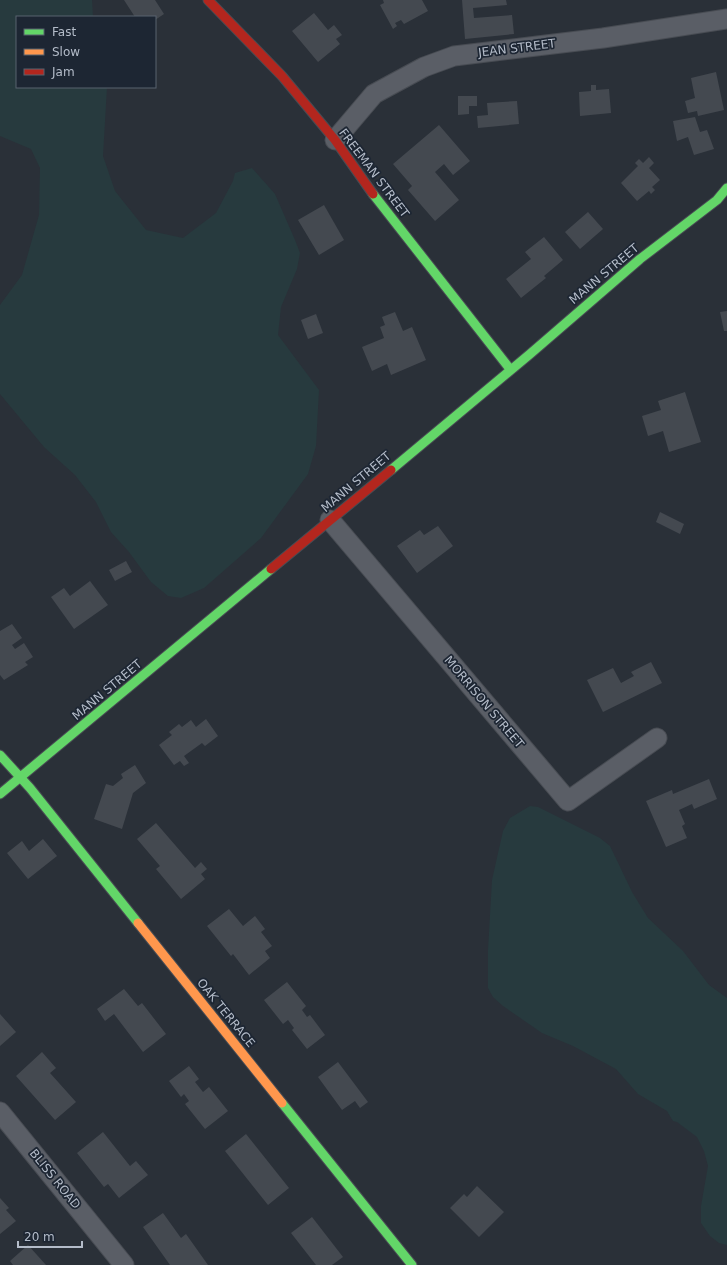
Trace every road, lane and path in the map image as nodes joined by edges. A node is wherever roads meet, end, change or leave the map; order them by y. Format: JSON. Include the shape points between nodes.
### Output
{"nodes":[{"id":1,"x":208,"y":0,"type":"edge"},
{"id":2,"x":727,"y":19,"type":"edge"},
{"id":3,"x":335,"y":140,"type":"junction"},
{"id":4,"x":727,"y":188,"type":"edge"},
{"id":5,"x":510,"y":369,"type":"junction"},
{"id":6,"x":330,"y":520,"type":"junction"},
{"id":7,"x":657,"y":738,"type":"dead end"},
{"id":8,"x":0,"y":755,"type":"edge"},
{"id":9,"x":20,"y":778,"type":"junction"},
{"id":10,"x":0,"y":794,"type":"edge"},
{"id":11,"x":0,"y":1112,"type":"edge"},
{"id":12,"x":124,"y":1265,"type":"edge"},
{"id":13,"x":412,"y":1265,"type":"edge"}],
"edges":[{"from":1,"to":3,"type":"street","name":"FREEMAN STREET","via":[[282,76]]},
{"from":2,"to":3,"type":"street","name":"JEAN STREET","via":[[603,38],[454,56],[424,66],[374,94]]},
{"from":3,"to":5,"type":"street","name":"FREEMAN STREET","via":[[360,177]]},
{"from":4,"to":5,"type":"street","name":"MANN STREET","via":[[717,200],[640,259]]},
{"from":5,"to":6,"type":"street","name":"MANN STREET"},
{"from":6,"to":7,"type":"street","name":"MORRISON STREET","via":[[568,801]]},
{"from":6,"to":9,"type":"street","name":"MANN STREET"},
{"from":8,"to":9,"type":"street","name":"OAK TERRACE"},
{"from":9,"to":10,"type":"street","name":"MANN STREET"},
{"from":9,"to":13,"type":"street","name":"OAK TERRACE"},
{"from":11,"to":12,"type":"street","name":"BLISS ROAD"}]}
